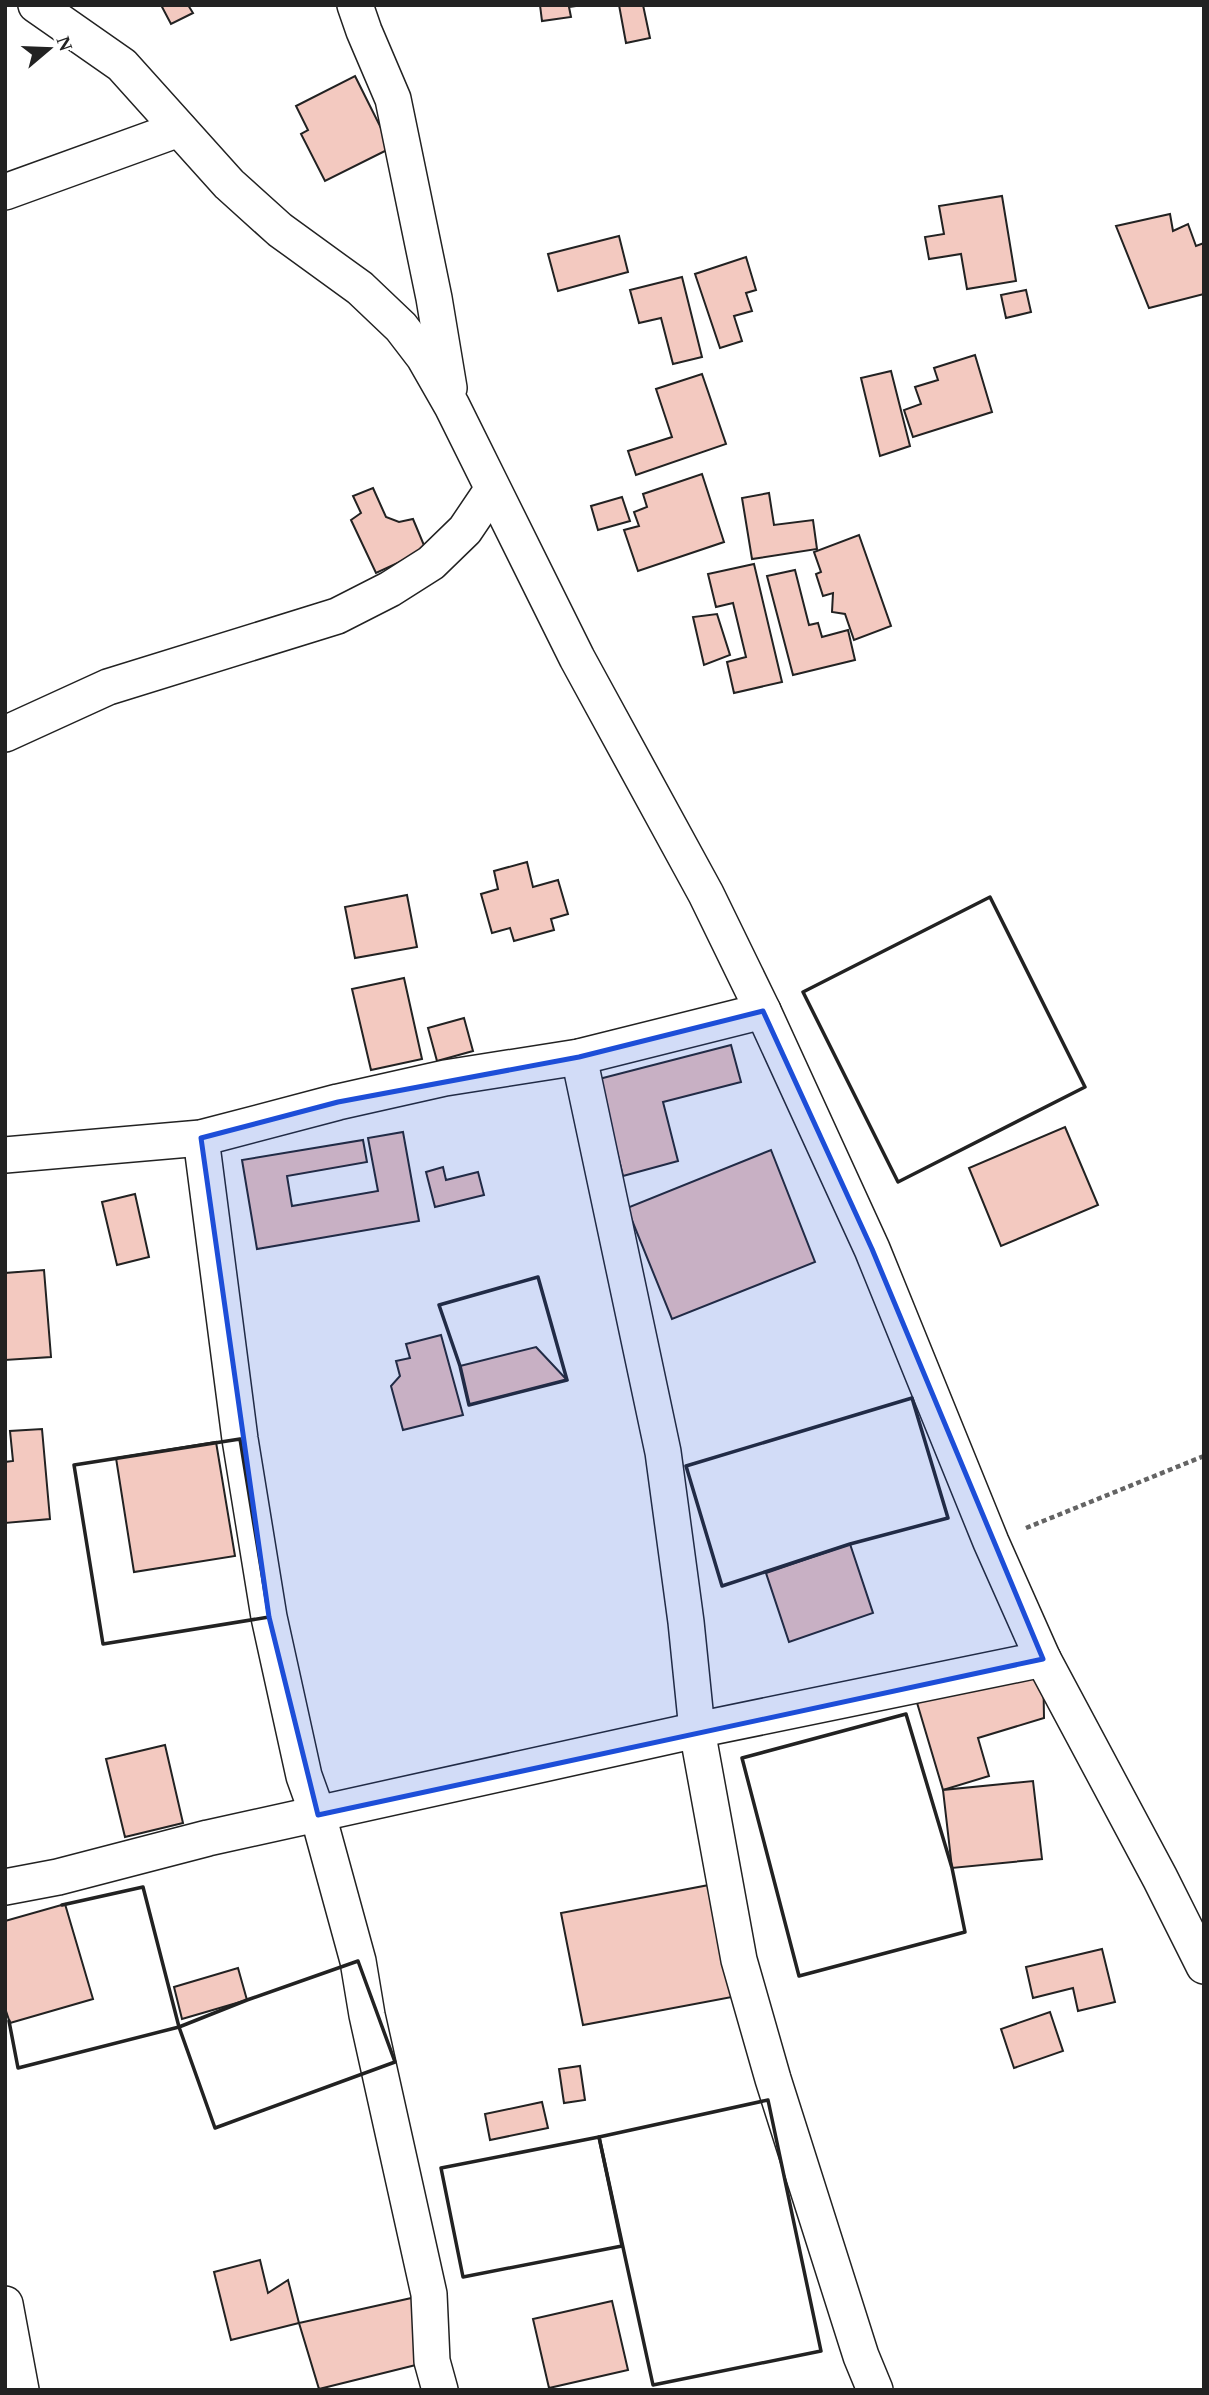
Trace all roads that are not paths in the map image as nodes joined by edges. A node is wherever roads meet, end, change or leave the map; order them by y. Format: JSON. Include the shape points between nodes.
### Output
{"nodes":[{"id":1,"x":36,"y":5,"type":"edge"},
{"id":2,"x":355,"y":5,"type":"edge"},
{"id":3,"x":179,"y":130,"type":"junction"},
{"id":4,"x":5,"y":192,"type":"edge"},
{"id":5,"x":452,"y":406,"type":"junction"},
{"id":6,"x":492,"y":490,"type":"junction"},
{"id":7,"x":5,"y":734,"type":"edge"},
{"id":8,"x":763,"y":1011,"type":"junction"},
{"id":9,"x":579,"y":1057,"type":"junction"},
{"id":10,"x":201,"y":1138,"type":"junction"},
{"id":11,"x":5,"y":1155,"type":"edge"},
{"id":12,"x":1043,"y":1659,"type":"junction"},
{"id":13,"x":697,"y":1730,"type":"junction"},
{"id":14,"x":318,"y":1815,"type":"junction"},
{"id":15,"x":5,"y":1887,"type":"edge"},
{"id":16,"x":1204,"y":1966,"type":"edge"},
{"id":17,"x":5,"y":2304,"type":"edge"},
{"id":18,"x":21,"y":2390,"type":"edge"},
{"id":19,"x":440,"y":2390,"type":"edge"},
{"id":20,"x":875,"y":2390,"type":"edge"}],
"edges":[{"from":1,"to":3,"type":"street","via":[[122,65]]},
{"from":2,"to":5,"type":"street","via":[[393,99]]},
{"from":3,"to":4,"type":"street"},
{"from":3,"to":5,"type":"street","via":[[229,184],[281,230],[360,288],[401,327]]},
{"from":5,"to":6,"type":"street"},
{"from":6,"to":7,"type":"street","via":[[465,530],[431,563],[380,595],[337,616],[108,687]]},
{"from":6,"to":8,"type":"street"},
{"from":8,"to":9,"type":"street"},
{"from":8,"to":12,"type":"street","via":[[872,1249]]},
{"from":9,"to":10,"type":"street","via":[[445,1078]]},
{"from":9,"to":13,"type":"street","via":[[663,1452]]},
{"from":10,"to":11,"type":"street"},
{"from":10,"to":14,"type":"street","via":[[269,1618],[304,1776]]},
{"from":12,"to":13,"type":"street"},
{"from":12,"to":16,"type":"street"},
{"from":13,"to":14,"type":"street"},
{"from":13,"to":20,"type":"street","via":[[739,1960]]},
{"from":14,"to":15,"type":"street"},
{"from":14,"to":19,"type":"street","via":[[358,1961],[429,2294],[432,2361]]},
{"from":17,"to":18,"type":"street"}]}
